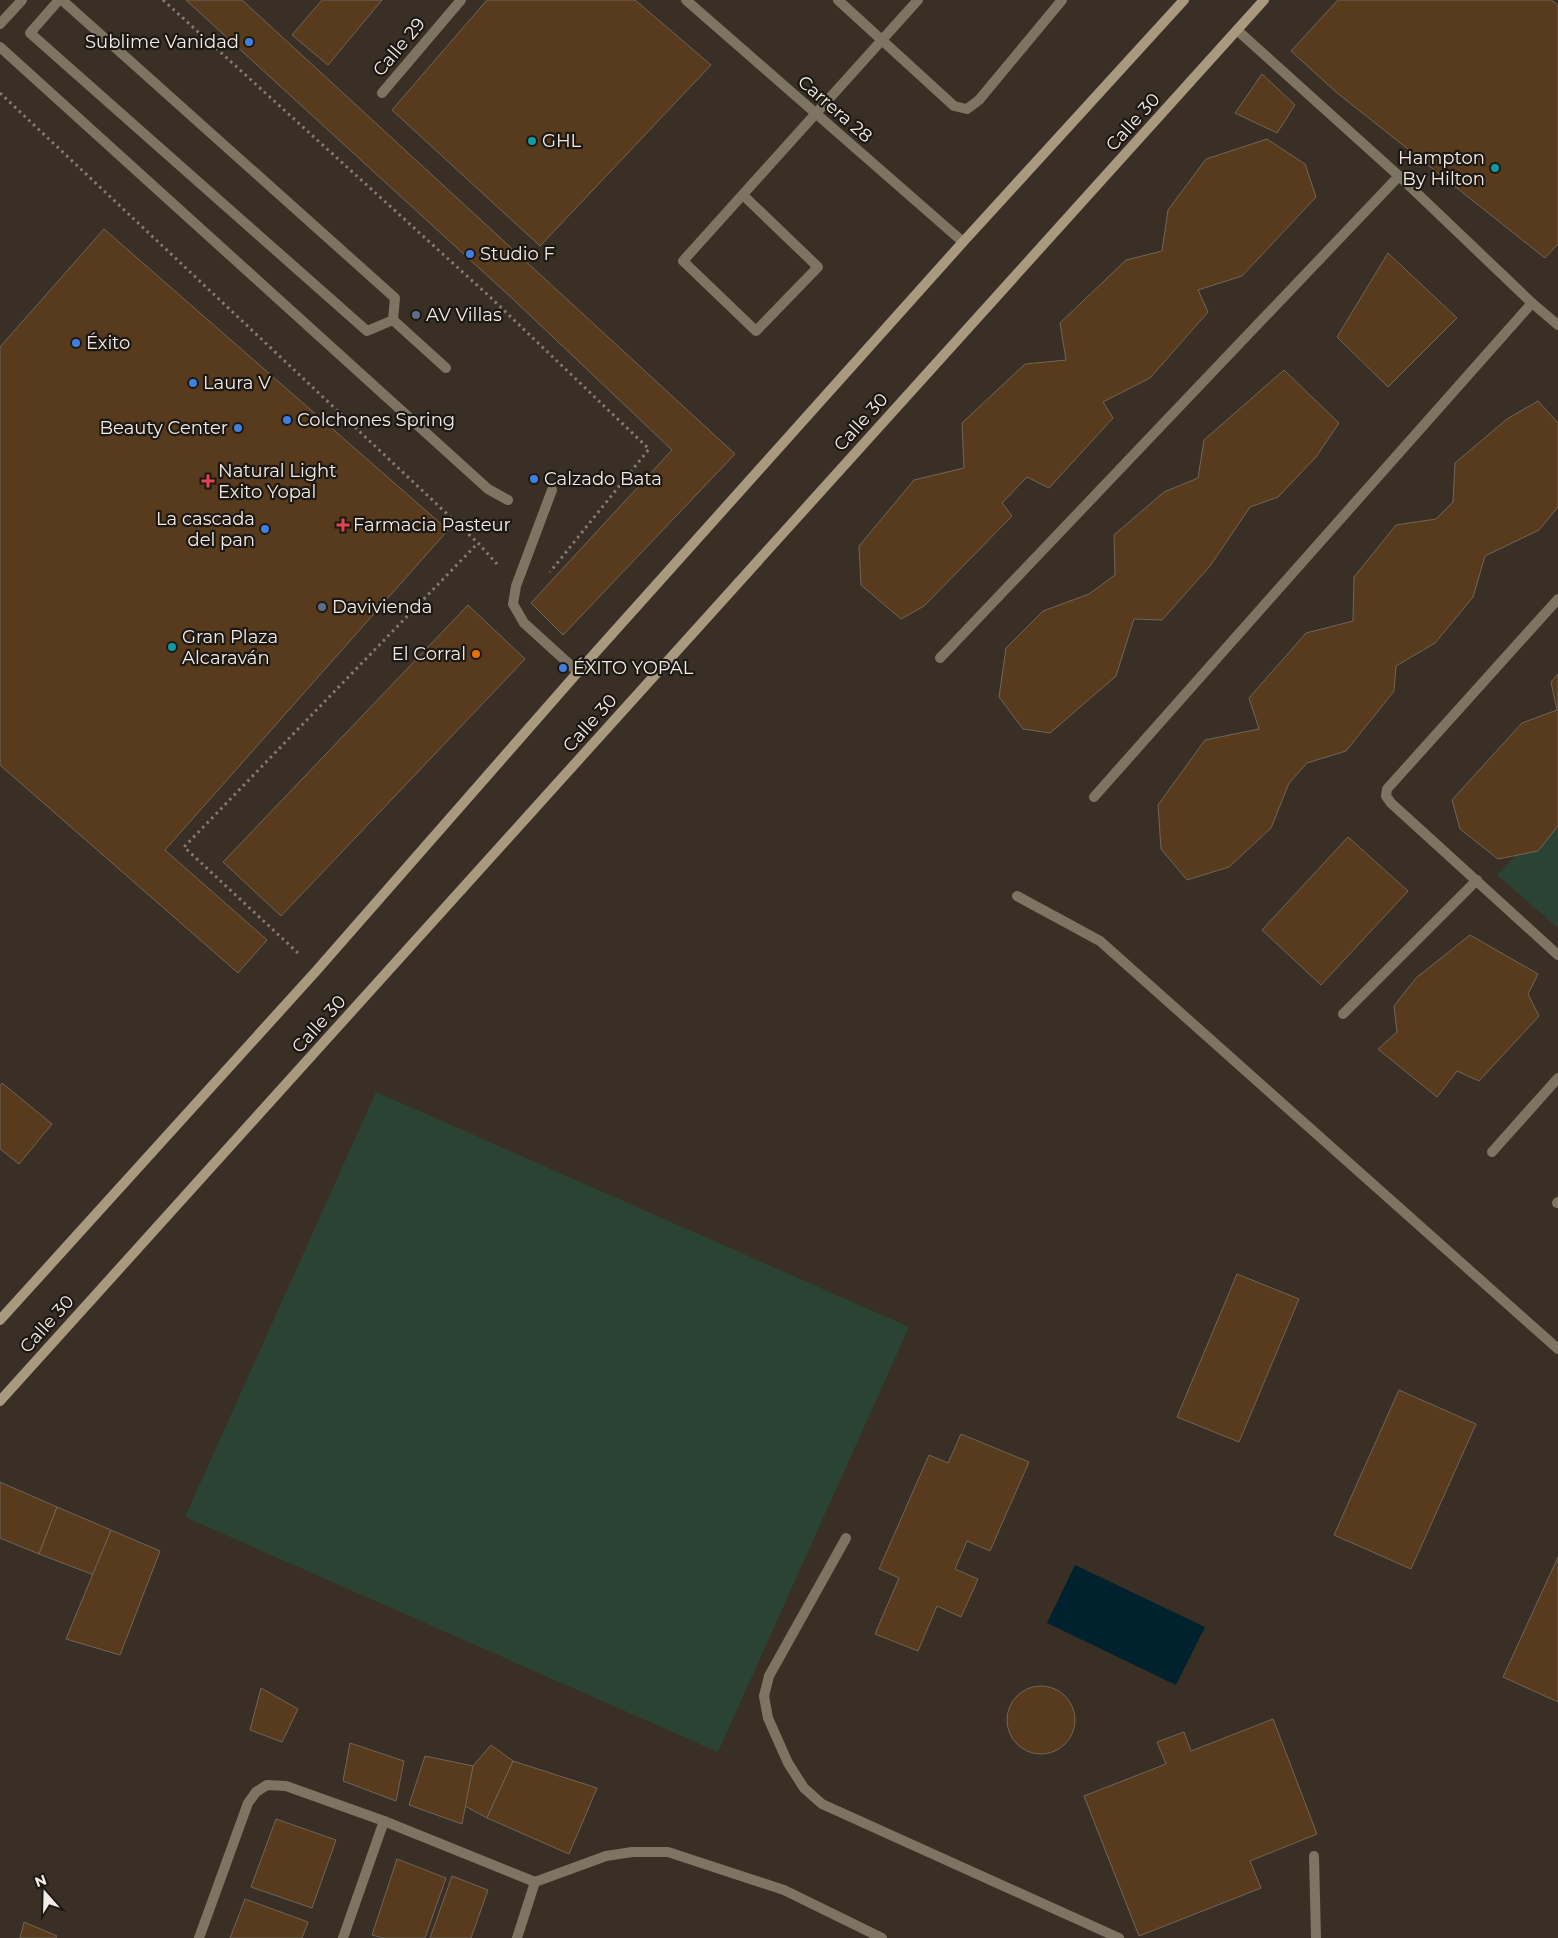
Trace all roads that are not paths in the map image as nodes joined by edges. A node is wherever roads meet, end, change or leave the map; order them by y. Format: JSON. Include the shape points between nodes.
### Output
{"nodes":[{"id":1,"x":22,"y":0,"type":"edge"},
{"id":2,"x":60,"y":0,"type":"edge"},
{"id":3,"x":461,"y":0,"type":"edge"},
{"id":4,"x":686,"y":0,"type":"edge"},
{"id":5,"x":838,"y":0,"type":"edge"},
{"id":6,"x":918,"y":0,"type":"edge"},
{"id":7,"x":1062,"y":0,"type":"edge"},
{"id":8,"x":1184,"y":0,"type":"edge"},
{"id":9,"x":1264,"y":0,"type":"edge"},
{"id":10,"x":0,"y":24,"type":"edge"},
{"id":11,"x":1238,"y":30,"type":"junction"},
{"id":12,"x":882,"y":41,"type":"junction"},
{"id":13,"x":0,"y":47,"type":"edge"},
{"id":14,"x":382,"y":93,"type":"dead end"},
{"id":15,"x":816,"y":115,"type":"junction"},
{"id":16,"x":1399,"y":176,"type":"junction"},
{"id":17,"x":743,"y":195,"type":"junction"},
{"id":18,"x":963,"y":242,"type":"junction"},
{"id":19,"x":1532,"y":302,"type":"junction"},
{"id":20,"x":393,"y":320,"type":"junction"},
{"id":21,"x":1558,"y":325,"type":"edge"},
{"id":22,"x":446,"y":368,"type":"dead end"},
{"id":23,"x":552,"y":490,"type":"dead end"},
{"id":24,"x":508,"y":500,"type":"dead end"},
{"id":25,"x":1558,"y":599,"type":"edge"},
{"id":26,"x":940,"y":658,"type":"dead end"},
{"id":27,"x":578,"y":672,"type":"junction"},
{"id":28,"x":1094,"y":797,"type":"dead end"},
{"id":29,"x":1477,"y":880,"type":"junction"},
{"id":30,"x":1017,"y":896,"type":"dead end"},
{"id":31,"x":1558,"y":955,"type":"edge"},
{"id":32,"x":1343,"y":1014,"type":"dead end"},
{"id":33,"x":1558,"y":1078,"type":"edge"},
{"id":34,"x":1492,"y":1152,"type":"dead end"},
{"id":35,"x":0,"y":1320,"type":"edge"},
{"id":36,"x":1558,"y":1349,"type":"edge"},
{"id":37,"x":0,"y":1401,"type":"edge"},
{"id":38,"x":846,"y":1538,"type":"dead end"},
{"id":39,"x":384,"y":1821,"type":"junction"},
{"id":40,"x":1314,"y":1856,"type":"dead end"},
{"id":41,"x":535,"y":1882,"type":"junction"},
{"id":42,"x":199,"y":1938,"type":"edge"},
{"id":43,"x":342,"y":1938,"type":"edge"},
{"id":44,"x":516,"y":1938,"type":"edge"},
{"id":45,"x":882,"y":1938,"type":"edge"},
{"id":46,"x":1119,"y":1938,"type":"edge"},
{"id":47,"x":1316,"y":1938,"type":"edge"}],
"edges":[{"from":1,"to":10,"type":"street"},
{"from":2,"to":20,"type":"street","via":[[395,298]]},
{"from":2,"to":20,"type":"street","via":[[30,34],[367,331]]},
{"from":3,"to":14,"type":"street","name":"Calle 29"},
{"from":4,"to":15,"type":"street","name":"Carrera 28"},
{"from":5,"to":12,"type":"street"},
{"from":6,"to":12,"type":"street"},
{"from":7,"to":12,"type":"street","via":[[978,100],[967,108],[954,106]]},
{"from":8,"to":18,"type":"main road"},
{"from":9,"to":11,"type":"main road","name":"Calle 30"},
{"from":11,"to":16,"type":"street"},
{"from":11,"to":37,"type":"main road","name":"Calle 30"},
{"from":12,"to":15,"type":"street"},
{"from":13,"to":24,"type":"street","via":[[488,489]]},
{"from":15,"to":17,"type":"street"},
{"from":15,"to":18,"type":"street","name":"Carrera 28"},
{"from":16,"to":19,"type":"street"},
{"from":16,"to":26,"type":"street"},
{"from":17,"to":17,"type":"street","via":[[818,267],[756,331],[683,261]]},
{"from":18,"to":27,"type":"main road"},
{"from":19,"to":21,"type":"street"},
{"from":19,"to":28,"type":"street"},
{"from":20,"to":22,"type":"street"},
{"from":23,"to":27,"type":"street","via":[[516,586],[513,604],[524,623]]},
{"from":25,"to":29,"type":"street","via":[[1387,789],[1390,803]]},
{"from":27,"to":35,"type":"main road","via":[[317,970]]},
{"from":29,"to":31,"type":"street"},
{"from":29,"to":32,"type":"street"},
{"from":30,"to":36,"type":"street","via":[[1100,941]]},
{"from":33,"to":34,"type":"street"},
{"from":38,"to":46,"type":"street","via":[[769,1676],[764,1696],[768,1718],[788,1763],[804,1788],[822,1804]]},
{"from":39,"to":41,"type":"street"},
{"from":39,"to":42,"type":"street","via":[[286,1786],[267,1785],[248,1803]]},
{"from":39,"to":43,"type":"street"},
{"from":40,"to":47,"type":"street"},
{"from":41,"to":44,"type":"street"},
{"from":41,"to":45,"type":"street","via":[[606,1856],[668,1852],[784,1890]]}]}
